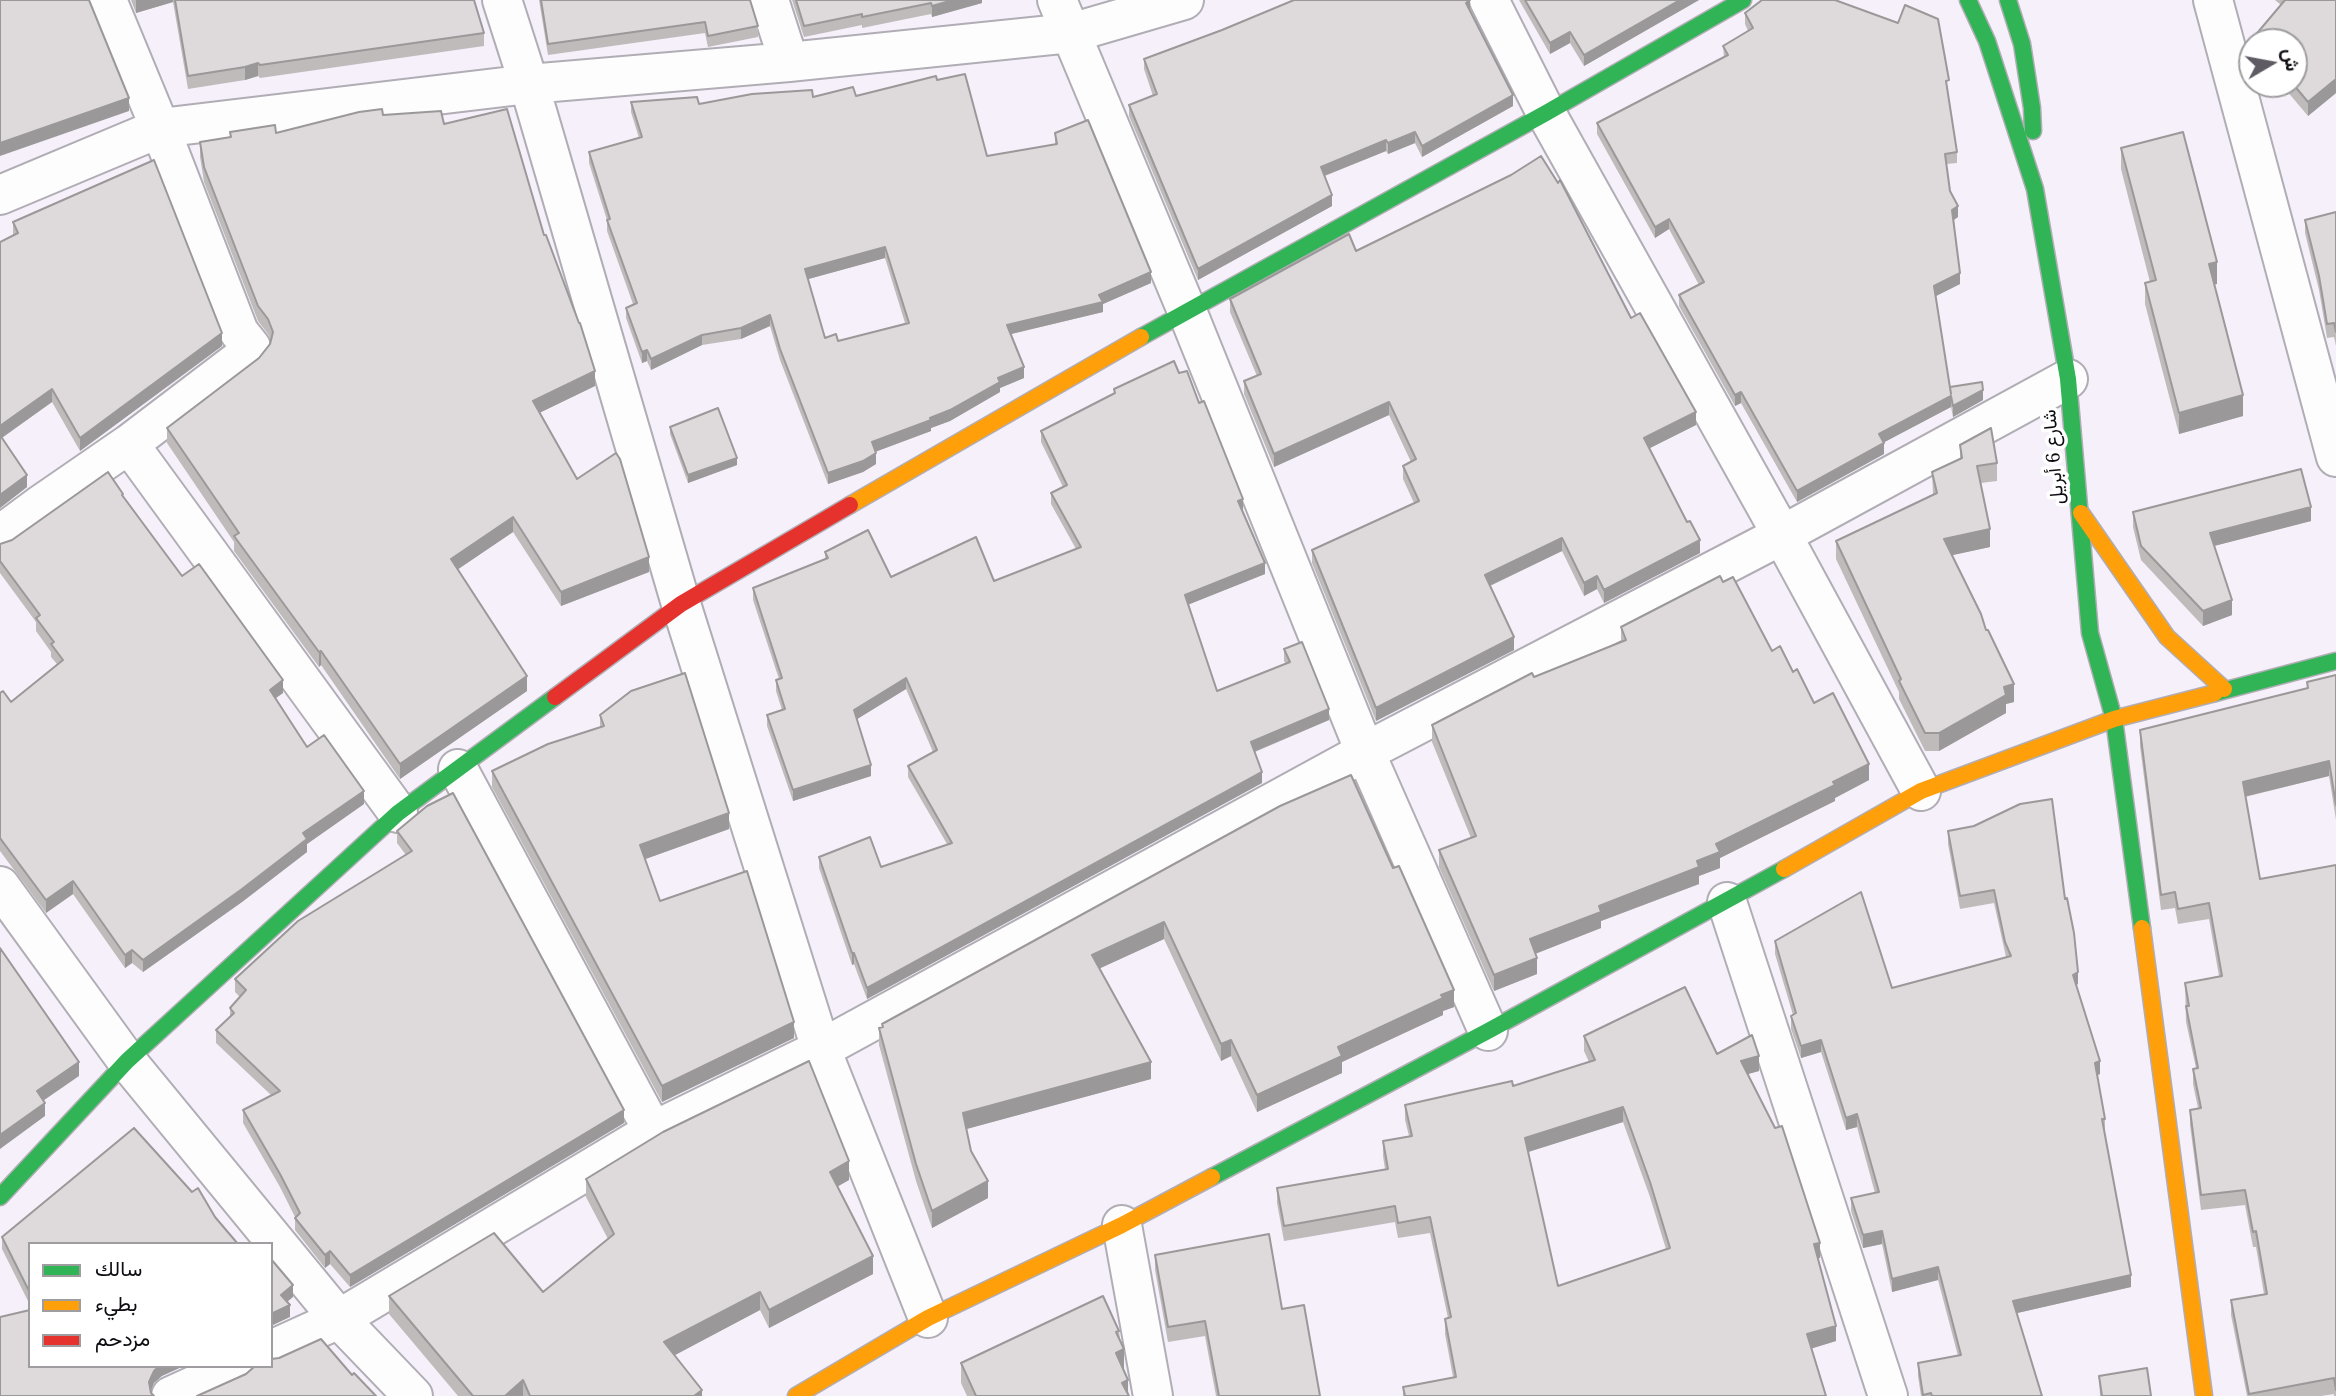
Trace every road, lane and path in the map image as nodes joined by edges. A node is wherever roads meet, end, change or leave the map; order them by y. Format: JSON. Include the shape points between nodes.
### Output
{"nodes":[{"id":1,"x":107,"y":0,"type":"edge"},
{"id":2,"x":502,"y":0,"type":"edge"},
{"id":3,"x":769,"y":0,"type":"edge"},
{"id":4,"x":1184,"y":0,"type":"edge"},
{"id":5,"x":1489,"y":0,"type":"edge"},
{"id":6,"x":1743,"y":0,"type":"edge"},
{"id":7,"x":1968,"y":0,"type":"edge"},
{"id":8,"x":2008,"y":0,"type":"edge"},
{"id":9,"x":2213,"y":0,"type":"edge"},
{"id":10,"x":1064,"y":16,"type":"edge"},
{"id":11,"x":789,"y":62,"type":"junction"},
{"id":12,"x":529,"y":84,"type":"junction"},
{"id":13,"x":1546,"y":113,"type":"junction"},
{"id":14,"x":160,"y":128,"type":"junction"},
{"id":15,"x":2035,"y":189,"type":"junction"},
{"id":16,"x":0,"y":195,"type":"edge"},
{"id":17,"x":1187,"y":311,"type":"junction"},
{"id":18,"x":2068,"y":379,"type":"junction"},
{"id":19,"x":129,"y":444,"type":"junction"},
{"id":20,"x":2336,"y":457,"type":"edge"},
{"id":21,"x":2080,"y":511,"type":"junction"},
{"id":22,"x":1782,"y":535,"type":"junction"},
{"id":23,"x":0,"y":536,"type":"edge"},
{"id":24,"x":681,"y":604,"type":"junction"},
{"id":25,"x":2336,"y":661,"type":"edge"},
{"id":26,"x":2224,"y":689,"type":"junction"},
{"id":27,"x":2114,"y":719,"type":"junction"},
{"id":28,"x":1365,"y":752,"type":"junction"},
{"id":29,"x":458,"y":769,"type":"junction"},
{"id":30,"x":1921,"y":791,"type":"junction"},
{"id":31,"x":398,"y":813,"type":"junction"},
{"id":32,"x":0,"y":886,"type":"edge"},
{"id":33,"x":1727,"y":902,"type":"junction"},
{"id":34,"x":1488,"y":1031,"type":"junction"},
{"id":35,"x":821,"y":1049,"type":"junction"},
{"id":36,"x":127,"y":1061,"type":"junction"},
{"id":37,"x":653,"y":1131,"type":"junction"},
{"id":38,"x":0,"y":1197,"type":"edge"},
{"id":39,"x":1122,"y":1225,"type":"junction"},
{"id":40,"x":928,"y":1318,"type":"junction"},
{"id":41,"x":339,"y":1320,"type":"junction"},
{"id":42,"x":273,"y":1349,"type":"edge"},
{"id":43,"x":233,"y":1368,"type":"edge"},
{"id":44,"x":171,"y":1396,"type":"edge"},
{"id":45,"x":413,"y":1396,"type":"edge"},
{"id":46,"x":796,"y":1396,"type":"edge"},
{"id":47,"x":1153,"y":1396,"type":"edge"},
{"id":48,"x":1888,"y":1396,"type":"edge"},
{"id":49,"x":2204,"y":1396,"type":"edge"}],
"edges":[{"from":1,"to":14,"type":"street"},
{"from":2,"to":12,"type":"street"},
{"from":3,"to":11,"type":"street"},
{"from":4,"to":10,"type":"street"},
{"from":5,"to":13,"type":"street"},
{"from":6,"to":13,"type":"street"},
{"from":7,"to":15,"type":"street","name":"شارع 6 أبريل","via":[[1987,41]]},
{"from":8,"to":15,"type":"street","name":"شارع 6 أبريل","via":[[2022,44],[2032,108]]},
{"from":9,"to":20,"type":"street"},
{"from":10,"to":11,"type":"street"},
{"from":10,"to":17,"type":"street"},
{"from":11,"to":12,"type":"street"},
{"from":12,"to":14,"type":"street"},
{"from":12,"to":24,"type":"street"},
{"from":13,"to":17,"type":"street"},
{"from":13,"to":22,"type":"street"},
{"from":14,"to":16,"type":"street"},
{"from":14,"to":19,"type":"street","via":[[239,332],[251,347]]},
{"from":15,"to":18,"type":"street","name":"شارع 6 أبريل"},
{"from":17,"to":24,"type":"street"},
{"from":17,"to":28,"type":"street"},
{"from":18,"to":21,"type":"street","name":"شارع 6 أبريل"},
{"from":18,"to":22,"type":"street"},
{"from":19,"to":23,"type":"street"},
{"from":19,"to":31,"type":"street"},
{"from":21,"to":26,"type":"street","via":[[2166,637]]},
{"from":21,"to":27,"type":"street","name":"شارع 6 أبريل","via":[[2090,633]]},
{"from":22,"to":28,"type":"street"},
{"from":22,"to":30,"type":"street"},
{"from":24,"to":29,"type":"street"},
{"from":24,"to":35,"type":"street"},
{"from":25,"to":26,"type":"street"},
{"from":26,"to":27,"type":"street"},
{"from":27,"to":30,"type":"street"},
{"from":27,"to":49,"type":"street","name":"شارع 6 أبريل"},
{"from":28,"to":34,"type":"street"},
{"from":28,"to":35,"type":"street"},
{"from":29,"to":31,"type":"street"},
{"from":29,"to":37,"type":"street"},
{"from":30,"to":33,"type":"street"},
{"from":31,"to":36,"type":"street"},
{"from":32,"to":36,"type":"street"},
{"from":33,"to":34,"type":"street"},
{"from":33,"to":48,"type":"street"},
{"from":34,"to":39,"type":"street"},
{"from":35,"to":37,"type":"street"},
{"from":35,"to":40,"type":"street"},
{"from":36,"to":38,"type":"street"},
{"from":36,"to":41,"type":"street"},
{"from":37,"to":41,"type":"street"},
{"from":39,"to":40,"type":"street"},
{"from":39,"to":47,"type":"street"},
{"from":40,"to":46,"type":"street"},
{"from":41,"to":42,"type":"street"},
{"from":41,"to":45,"type":"street"},
{"from":43,"to":44,"type":"street"}]}
